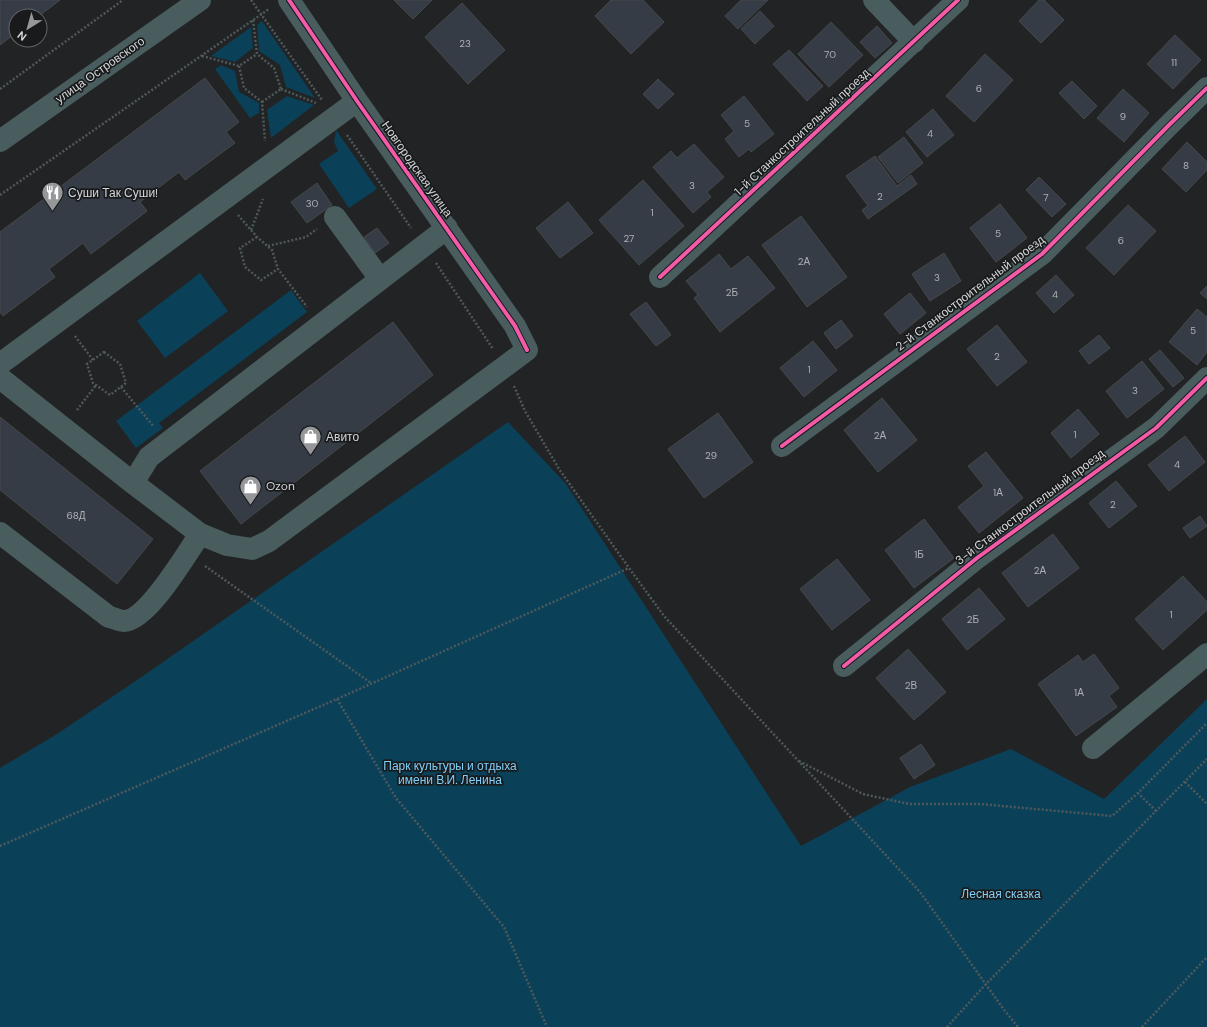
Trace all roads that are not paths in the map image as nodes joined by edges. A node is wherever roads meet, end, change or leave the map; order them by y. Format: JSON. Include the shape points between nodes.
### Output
{"nodes":[{"id":1,"x":200,"y":0,"type":"edge"},
{"id":2,"x":289,"y":0,"type":"edge"},
{"id":3,"x":874,"y":0,"type":"edge"},
{"id":4,"x":958,"y":0,"type":"edge"},
{"id":5,"x":914,"y":42,"type":"junction"},
{"id":6,"x":1207,"y":88,"type":"edge"},
{"id":7,"x":357,"y":101,"type":"junction"},
{"id":8,"x":0,"y":141,"type":"edge"},
{"id":9,"x":335,"y":217,"type":"road end"},
{"id":10,"x":447,"y":228,"type":"junction"},
{"id":11,"x":660,"y":277,"type":"dead end"},
{"id":12,"x":380,"y":279,"type":"junction"},
{"id":13,"x":0,"y":364,"type":"edge"},
{"id":14,"x":0,"y":378,"type":"edge"},
{"id":15,"x":1207,"y":378,"type":"edge"},
{"id":16,"x":782,"y":446,"type":"dead end"},
{"id":17,"x":133,"y":483,"type":"junction"},
{"id":18,"x":0,"y":533,"type":"edge"},
{"id":19,"x":200,"y":534,"type":"junction"},
{"id":20,"x":1207,"y":654,"type":"edge"},
{"id":21,"x":844,"y":666,"type":"dead end"},
{"id":22,"x":1094,"y":748,"type":"dead end"}],
"edges":[{"from":1,"to":8,"type":"street","name":"улица Островского"},
{"from":2,"to":7,"type":"street","name":"Новгородская улица"},
{"from":3,"to":5,"type":"street"},
{"from":4,"to":5,"type":"street","name":"1-й Станкостроительный проезд"},
{"from":5,"to":11,"type":"street","name":"1-й Станкостроительный проезд"},
{"from":6,"to":16,"type":"street","name":"2-й Станкостроительный проезд","via":[[1042,254]]},
{"from":7,"to":10,"type":"street","name":"Новгородская улица"},
{"from":7,"to":13,"type":"street","via":[[331,112],[267,167]]},
{"from":9,"to":12,"type":"street"},
{"from":10,"to":12,"type":"street"},
{"from":10,"to":19,"type":"street","name":"Новгородская улица","via":[[515,326],[527,350],[269,541],[252,549],[227,545]]},
{"from":12,"to":17,"type":"street","via":[[149,457]]},
{"from":14,"to":17,"type":"street"},
{"from":15,"to":21,"type":"street","name":"3-й Станкостроительный проезд","via":[[1156,428],[977,558]]},
{"from":17,"to":19,"type":"street"},
{"from":18,"to":19,"type":"street","via":[[109,617],[125,621],[142,613],[154,600]]},
{"from":20,"to":22,"type":"street"}]}
